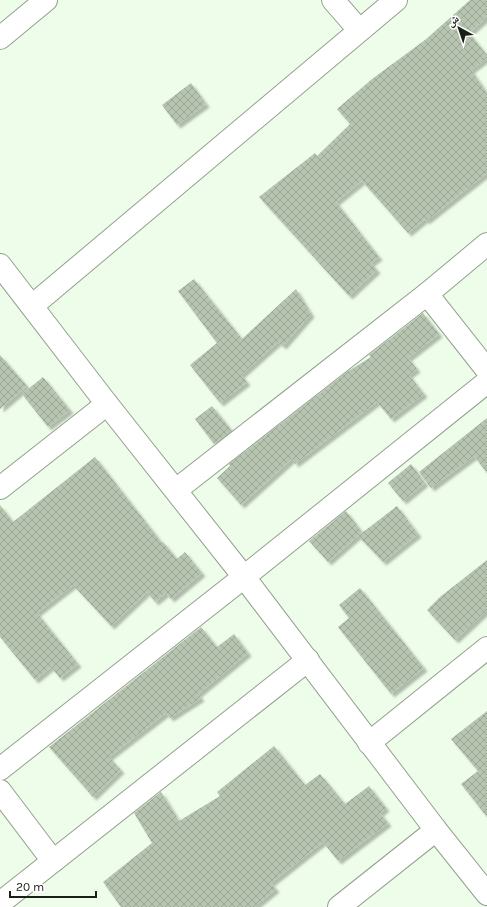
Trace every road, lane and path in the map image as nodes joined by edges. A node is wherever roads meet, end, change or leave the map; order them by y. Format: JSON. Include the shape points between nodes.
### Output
{"nodes":[{"id":1,"x":46,"y":0,"type":"edge"},
{"id":2,"x":333,"y":0,"type":"edge"},
{"id":3,"x":396,"y":0,"type":"edge"},
{"id":4,"x":359,"y":30,"type":"junction"},
{"id":5,"x":1,"y":36,"type":"edge"},
{"id":6,"x":487,"y":244,"type":"edge"},
{"id":7,"x":0,"y":265,"type":"edge"},
{"id":8,"x":427,"y":294,"type":"junction"},
{"id":9,"x":32,"y":306,"type":"junction"},
{"id":10,"x":487,"y":370,"type":"edge"},
{"id":11,"x":487,"y":382,"type":"edge"},
{"id":12,"x":107,"y":404,"type":"junction"},
{"id":13,"x":0,"y":488,"type":"edge"},
{"id":14,"x":176,"y":490,"type":"junction"},
{"id":15,"x":244,"y":577,"type":"junction"},
{"id":16,"x":487,"y":648,"type":"edge"},
{"id":17,"x":308,"y":660,"type":"junction"},
{"id":18,"x":369,"y":743,"type":"junction"},
{"id":19,"x":0,"y":768,"type":"edge"},
{"id":20,"x":0,"y":791,"type":"edge"},
{"id":21,"x":436,"y":830,"type":"junction"},
{"id":22,"x":53,"y":861,"type":"junction"},
{"id":23,"x":487,"y":894,"type":"edge"},
{"id":24,"x":0,"y":903,"type":"edge"},
{"id":25,"x":339,"y":907,"type":"edge"}],
"edges":[{"from":1,"to":5,"type":"street"},
{"from":2,"to":4,"type":"street"},
{"from":3,"to":4,"type":"street"},
{"from":4,"to":9,"type":"street"},
{"from":6,"to":8,"type":"street"},
{"from":7,"to":9,"type":"street"},
{"from":8,"to":10,"type":"street"},
{"from":8,"to":14,"type":"street"},
{"from":9,"to":12,"type":"street"},
{"from":11,"to":15,"type":"street"},
{"from":12,"to":13,"type":"street"},
{"from":12,"to":14,"type":"street"},
{"from":14,"to":15,"type":"street"},
{"from":15,"to":17,"type":"street"},
{"from":15,"to":19,"type":"street"},
{"from":16,"to":18,"type":"street"},
{"from":17,"to":18,"type":"street"},
{"from":17,"to":22,"type":"street"},
{"from":18,"to":21,"type":"street"},
{"from":20,"to":22,"type":"street"},
{"from":21,"to":23,"type":"street"},
{"from":21,"to":25,"type":"street"},
{"from":22,"to":24,"type":"street"}]}
